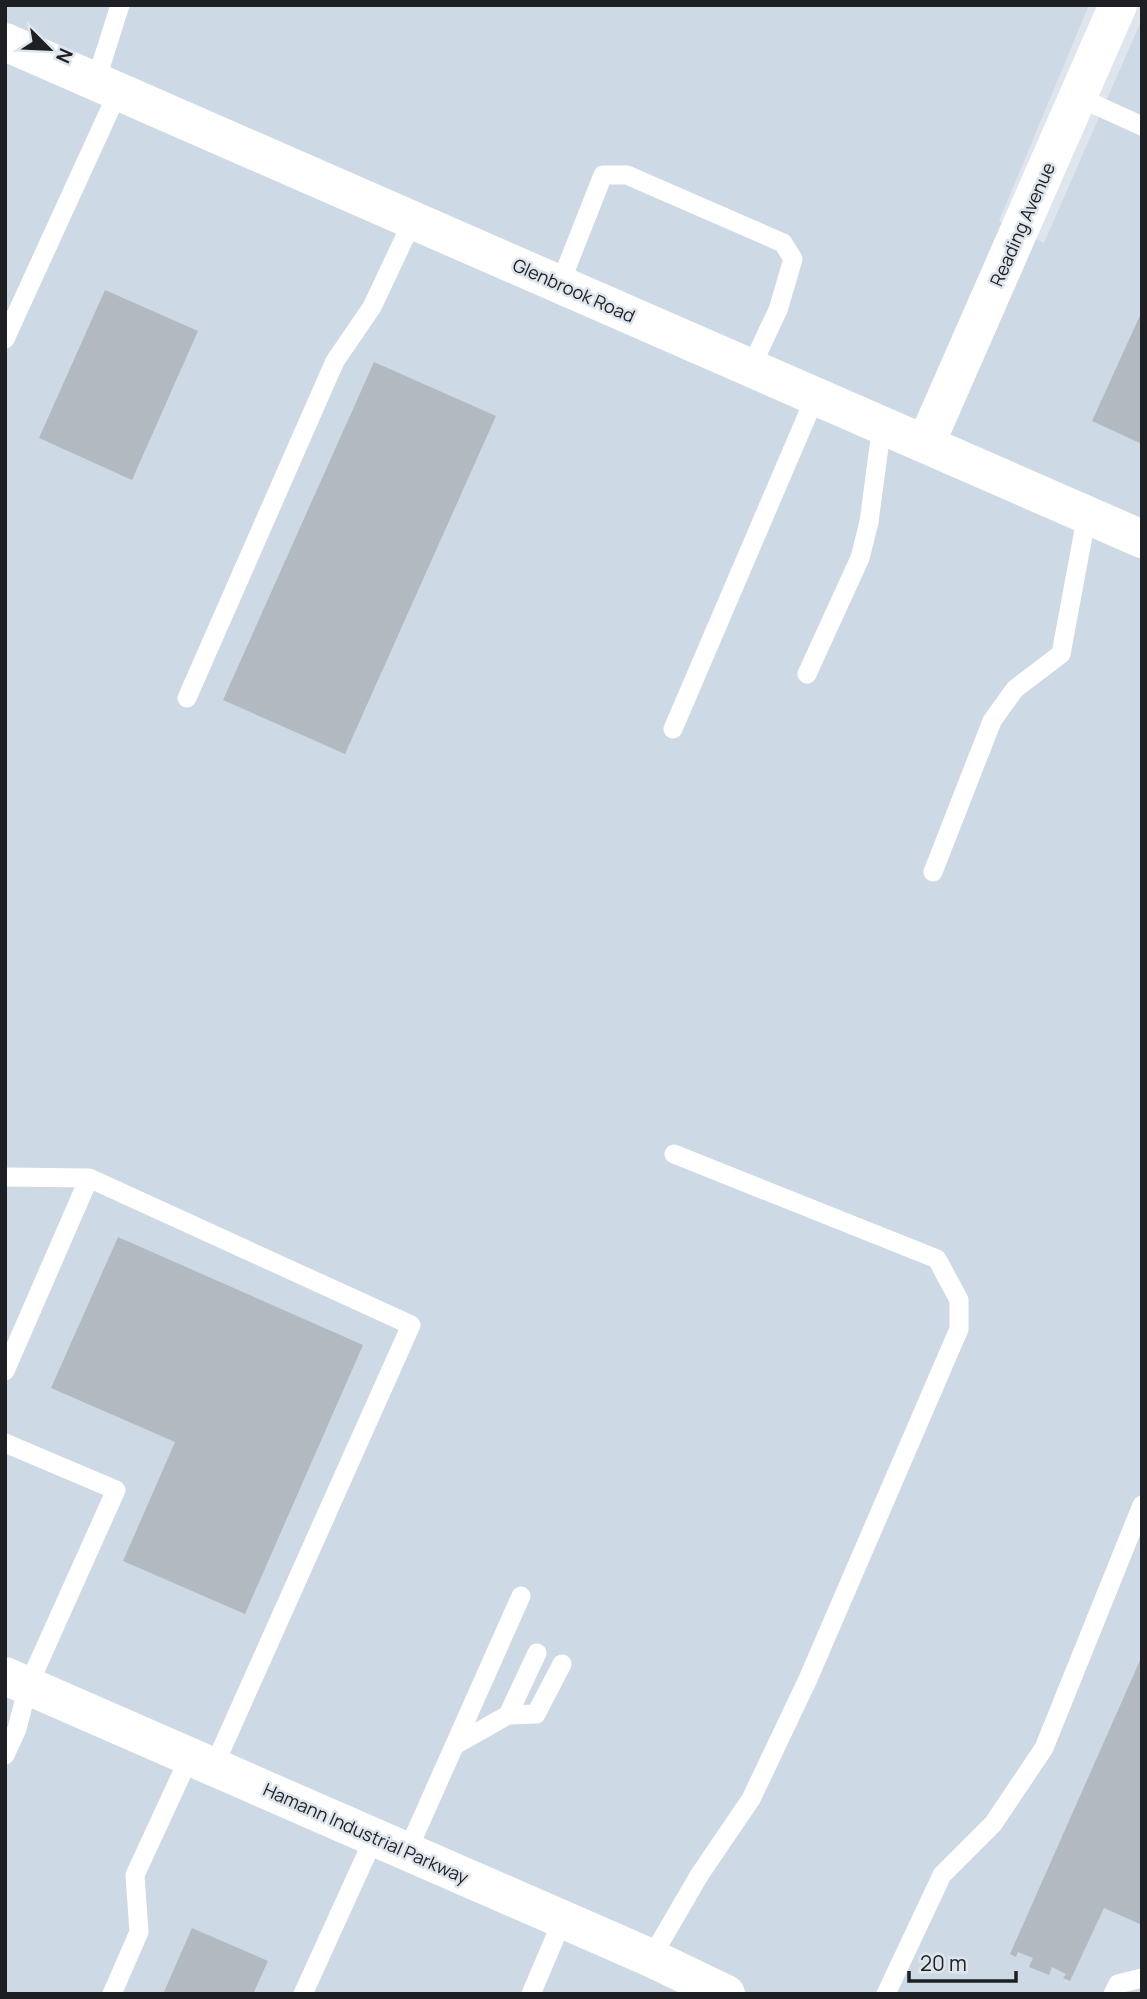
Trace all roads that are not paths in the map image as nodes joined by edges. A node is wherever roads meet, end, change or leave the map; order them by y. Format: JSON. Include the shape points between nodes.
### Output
{"nodes":[{"id":1,"x":120,"y":5,"type":"edge"},
{"id":2,"x":1118,"y":5,"type":"edge"},
{"id":3,"x":5,"y":42,"type":"edge"},
{"id":4,"x":107,"y":86,"type":"junction"},
{"id":5,"x":1078,"y":97,"type":"junction"},
{"id":6,"x":1142,"y":126,"type":"edge"},
{"id":7,"x":413,"y":220,"type":"junction"},
{"id":8,"x":561,"y":284,"type":"junction"},
{"id":9,"x":5,"y":339,"type":"edge"},
{"id":10,"x":751,"y":367,"type":"junction"},
{"id":11,"x":816,"y":395,"type":"junction"},
{"id":12,"x":882,"y":424,"type":"junction"},
{"id":13,"x":926,"y":443,"type":"junction"},
{"id":14,"x":1087,"y":514,"type":"junction"},
{"id":15,"x":1142,"y":539,"type":"edge"},
{"id":16,"x":807,"y":674,"type":"dead end"},
{"id":17,"x":187,"y":698,"type":"dead end"},
{"id":18,"x":673,"y":729,"type":"dead end"},
{"id":19,"x":933,"y":872,"type":"dead end"},
{"id":20,"x":674,"y":1154,"type":"dead end"},
{"id":21,"x":5,"y":1177,"type":"edge"},
{"id":22,"x":89,"y":1178,"type":"junction"},
{"id":23,"x":5,"y":1371,"type":"edge"},
{"id":24,"x":5,"y":1443,"type":"edge"},
{"id":25,"x":1142,"y":1505,"type":"edge"},
{"id":26,"x":520,"y":1596,"type":"dead end"},
{"id":27,"x":537,"y":1653,"type":"dead end"},
{"id":28,"x":562,"y":1664,"type":"dead end"},
{"id":29,"x":17,"y":1681,"type":"edge"},
{"id":30,"x":508,"y":1715,"type":"junction"},
{"id":31,"x":455,"y":1745,"type":"junction"},
{"id":32,"x":5,"y":1755,"type":"edge"},
{"id":33,"x":202,"y":1761,"type":"junction"},
{"id":34,"x":391,"y":1845,"type":"junction"},
{"id":35,"x":563,"y":1919,"type":"junction"},
{"id":36,"x":651,"y":1958,"type":"junction"},
{"id":37,"x":1142,"y":1978,"type":"edge"},
{"id":38,"x":112,"y":1994,"type":"edge"},
{"id":39,"x":303,"y":1994,"type":"edge"},
{"id":40,"x":531,"y":1994,"type":"edge"},
{"id":41,"x":726,"y":1994,"type":"edge"},
{"id":42,"x":886,"y":1994,"type":"edge"},
{"id":43,"x":1113,"y":1994,"type":"edge"}],
"edges":[{"from":1,"to":4,"type":"lane"},
{"from":2,"to":5,"type":"street","name":"Reading Avenue"},
{"from":3,"to":4,"type":"street","name":"Glenbrook Road"},
{"from":4,"to":7,"type":"street","name":"Glenbrook Road"},
{"from":4,"to":9,"type":"lane"},
{"from":5,"to":6,"type":"lane"},
{"from":5,"to":13,"type":"street","name":"Reading Avenue"},
{"from":7,"to":8,"type":"street","name":"Glenbrook Road"},
{"from":7,"to":17,"type":"lane","via":[[372,307],[335,361]]},
{"from":8,"to":10,"type":"street","name":"Glenbrook Road"},
{"from":8,"to":10,"type":"lane","via":[[603,176],[627,176],[783,243],[793,259],[778,310]]},
{"from":10,"to":11,"type":"street","name":"Glenbrook Road"},
{"from":11,"to":12,"type":"street","name":"Glenbrook Road"},
{"from":11,"to":18,"type":"lane"},
{"from":12,"to":13,"type":"street","name":"Glenbrook Road"},
{"from":12,"to":16,"type":"lane","via":[[860,558]]},
{"from":13,"to":14,"type":"street","name":"Glenbrook Road"},
{"from":14,"to":15,"type":"street","name":"Glenbrook Road"},
{"from":14,"to":19,"type":"lane","via":[[1061,654],[1015,689],[992,721]]},
{"from":20,"to":36,"type":"lane","via":[[937,1259],[959,1300],[959,1329],[808,1679],[751,1799]]},
{"from":21,"to":22,"type":"lane"},
{"from":22,"to":23,"type":"lane"},
{"from":22,"to":33,"type":"lane","via":[[411,1325]]},
{"from":24,"to":29,"type":"lane","via":[[116,1490]]},
{"from":25,"to":42,"type":"lane","via":[[1044,1748],[993,1824],[942,1875]]},
{"from":26,"to":31,"type":"lane"},
{"from":27,"to":30,"type":"lane"},
{"from":28,"to":30,"type":"lane","via":[[536,1714]]},
{"from":29,"to":32,"type":"lane","via":[[17,1729]]},
{"from":29,"to":33,"type":"street","name":"Hamann Industrial Parkway"},
{"from":30,"to":31,"type":"lane"},
{"from":31,"to":34,"type":"lane"},
{"from":33,"to":34,"type":"street","name":"Hamann Industrial Parkway"},
{"from":33,"to":38,"type":"lane","via":[[135,1874],[139,1932]]},
{"from":34,"to":35,"type":"street","name":"Hamann Industrial Parkway"},
{"from":34,"to":39,"type":"lane"},
{"from":35,"to":36,"type":"street","name":"Hamann Industrial Parkway"},
{"from":35,"to":40,"type":"lane"},
{"from":36,"to":41,"type":"street","name":"Hamann Industrial Parkway"},
{"from":37,"to":43,"type":"lane","via":[[1118,1984]]}]}
